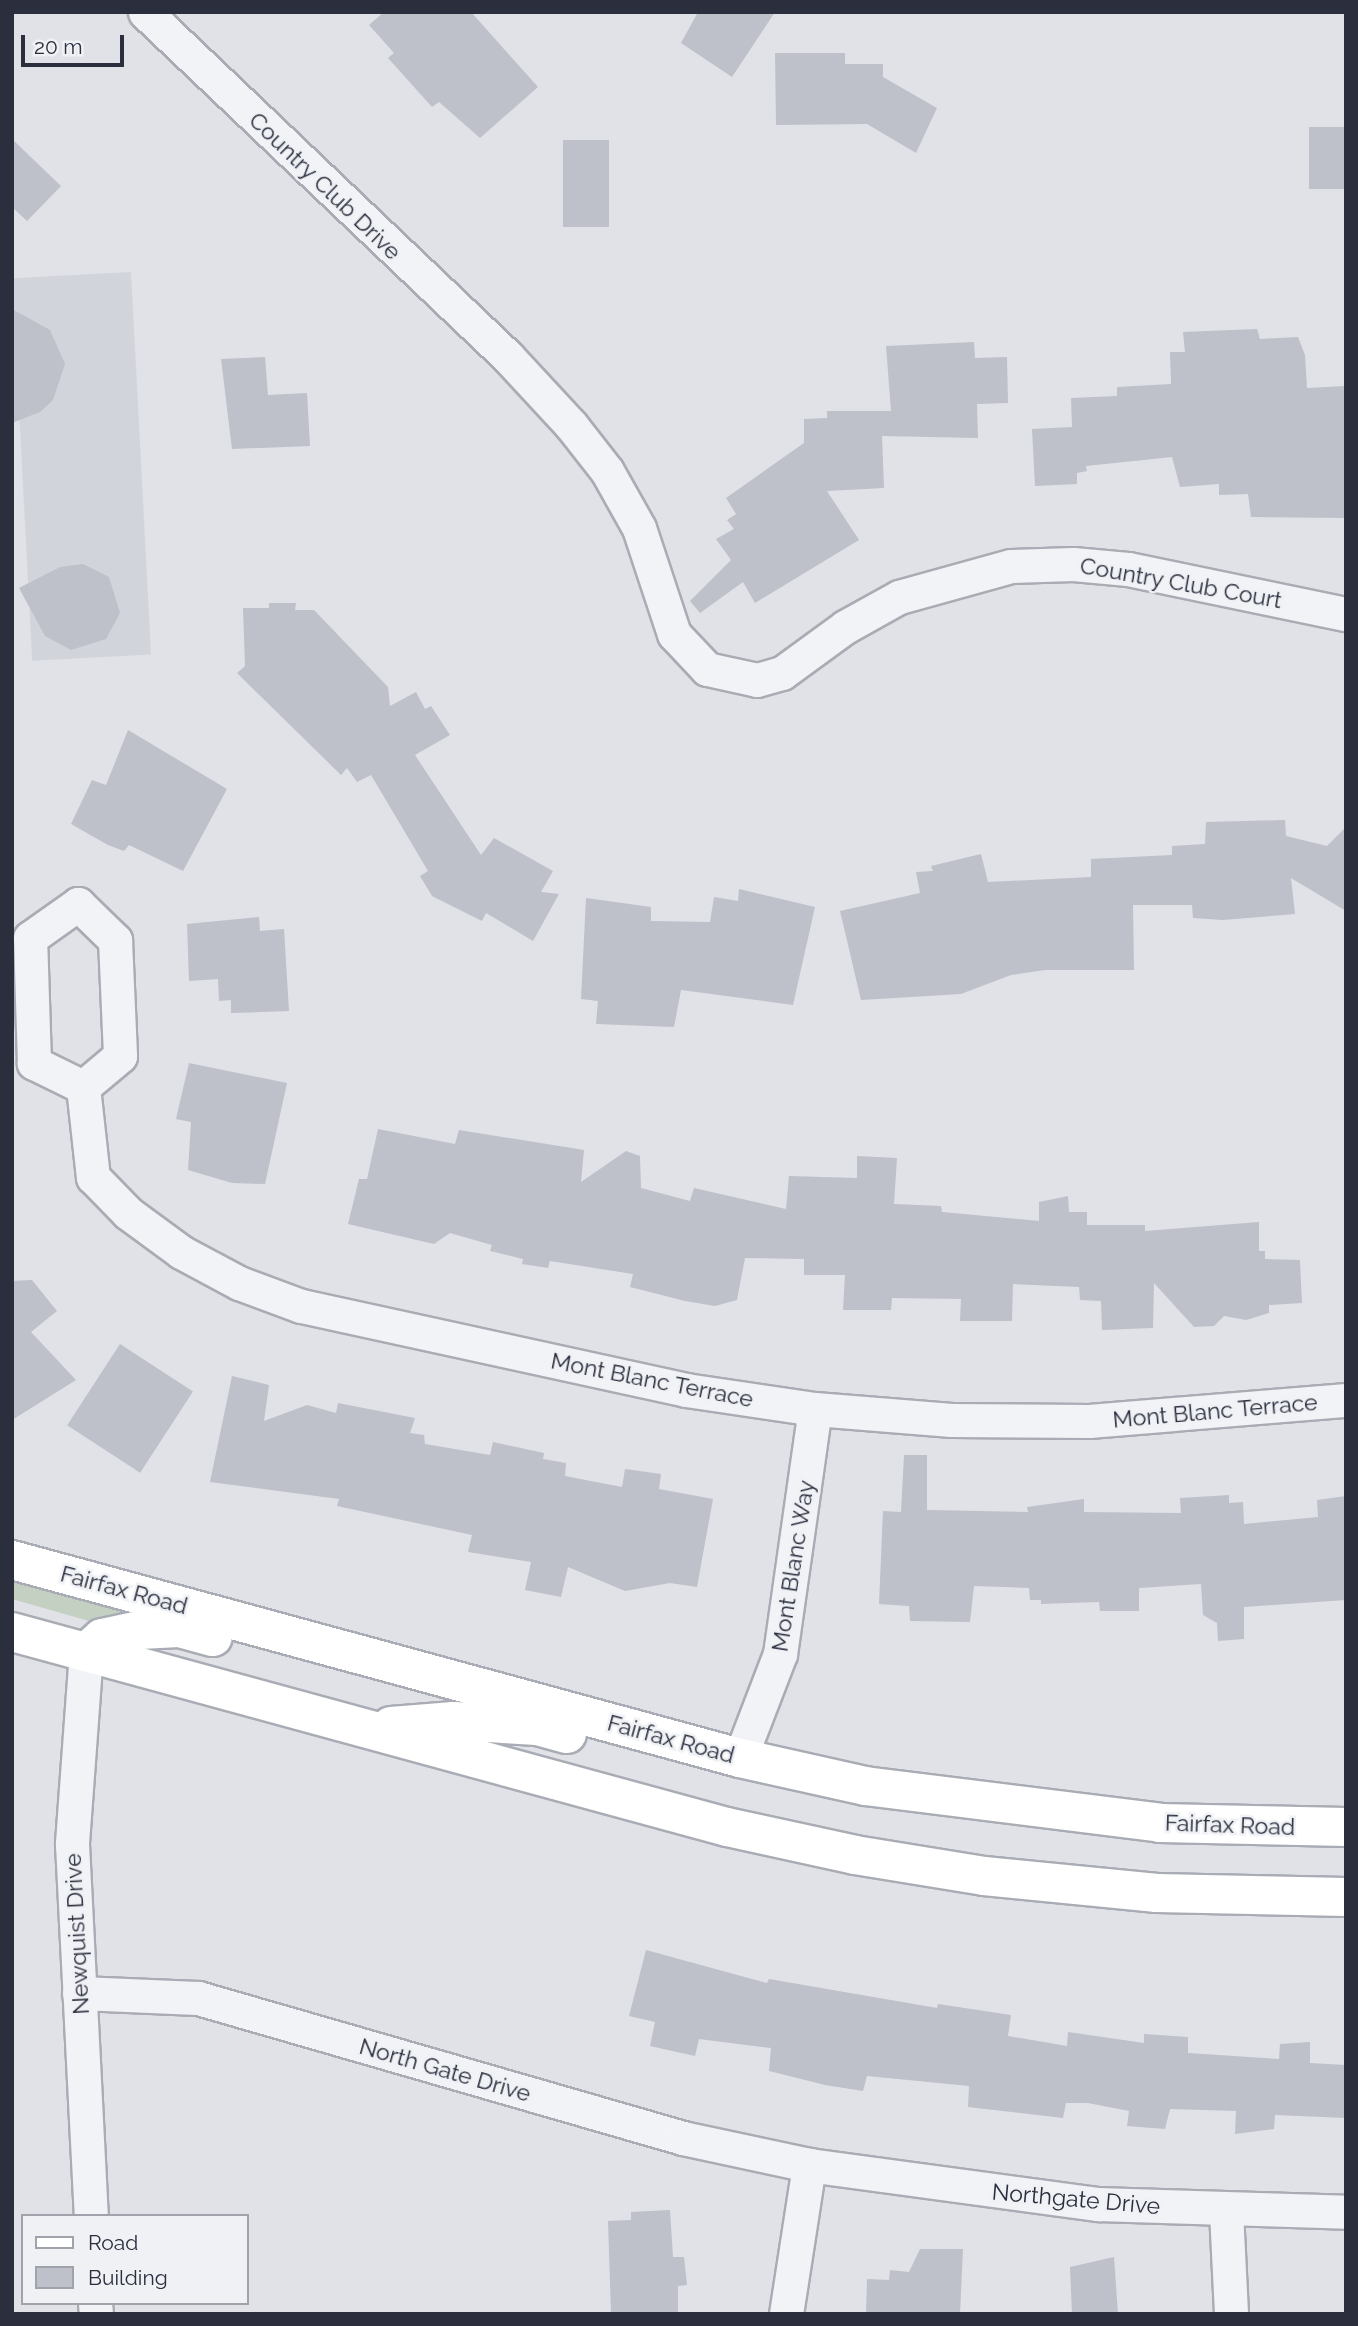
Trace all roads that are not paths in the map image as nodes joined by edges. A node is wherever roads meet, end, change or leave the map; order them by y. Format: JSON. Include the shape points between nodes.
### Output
{"nodes":[{"id":1,"x":145,"y":12,"type":"edge"},
{"id":2,"x":509,"y":357,"type":"joint"},
{"id":3,"x":1346,"y":614,"type":"edge"},
{"id":4,"x":83,"y":1087,"type":"junction"},
{"id":5,"x":1346,"y":1400,"type":"edge"},
{"id":6,"x":815,"y":1409,"type":"junction"},
{"id":7,"x":12,"y":1560,"type":"edge"},
{"id":8,"x":12,"y":1632,"type":"edge"},
{"id":9,"x":86,"y":1652,"type":"junction"},
{"id":10,"x":434,"y":1675,"type":"junction"},
{"id":11,"x":364,"y":1728,"type":"junction"},
{"id":12,"x":740,"y":1758,"type":"junction"},
{"id":13,"x":1346,"y":1827,"type":"edge"},
{"id":14,"x":1346,"y":1897,"type":"edge"},
{"id":15,"x":79,"y":1993,"type":"junction"},
{"id":16,"x":809,"y":2165,"type":"junction"},
{"id":17,"x":1226,"y":2211,"type":"junction"},
{"id":18,"x":1346,"y":2213,"type":"edge"},
{"id":19,"x":91,"y":2214,"type":"edge"},
{"id":20,"x":786,"y":2314,"type":"edge"},
{"id":21,"x":1231,"y":2314,"type":"edge"}],
"edges":[{"from":1,"to":2,"type":"street","name":"Country Club Drive"},
{"from":2,"to":3,"type":"street","name":"Country Club Court","via":[[607,471],[639,528],[674,634],[688,654],[730,678],[757,680],[782,673],[845,627],[899,597],[1011,566],[1073,564],[1128,569]]},
{"from":4,"to":4,"type":"street","via":[[34,1063],[30,939],[78,904],[115,940],[120,1056]]},
{"from":4,"to":6,"type":"street","name":"Mont Blanc Terrace","via":[[93,1177],[128,1213],[181,1252],[239,1283],[301,1306],[686,1390]]},
{"from":5,"to":6,"type":"street","name":"Mont Blanc Terrace","via":[[1089,1421],[952,1420]]},
{"from":6,"to":12,"type":"street","name":"Mont Blanc Way","via":[[780,1654]]},
{"from":7,"to":10,"type":"main road","name":"Fairfax Road"},
{"from":8,"to":9,"type":"main road"},
{"from":9,"to":10,"type":"main road","via":[[93,1642],[118,1634],[179,1629],[371,1676]]},
{"from":9,"to":11,"type":"main road"},
{"from":9,"to":15,"type":"street","name":"Newquist Drive","via":[[72,1844]]},
{"from":10,"to":12,"type":"main road","name":"Fairfax Road"},
{"from":11,"to":12,"type":"main road","via":[[454,1721],[537,1726],[722,1775]]},
{"from":11,"to":14,"type":"main road","via":[[727,1827],[855,1855],[984,1876],[1157,1893]]},
{"from":12,"to":13,"type":"main road","name":"Fairfax Road","via":[[990,1806],[1160,1823]]},
{"from":15,"to":16,"type":"street","name":"North Gate Drive","via":[[198,1998],[683,2138]]},
{"from":15,"to":19,"type":"street","name":"Newquist Drive"},
{"from":16,"to":17,"type":"street","name":"Northgate Drive","via":[[953,2188]]},
{"from":16,"to":20,"type":"street"},
{"from":17,"to":18,"type":"street","name":"Northgate Drive"},
{"from":17,"to":21,"type":"street"}]}
